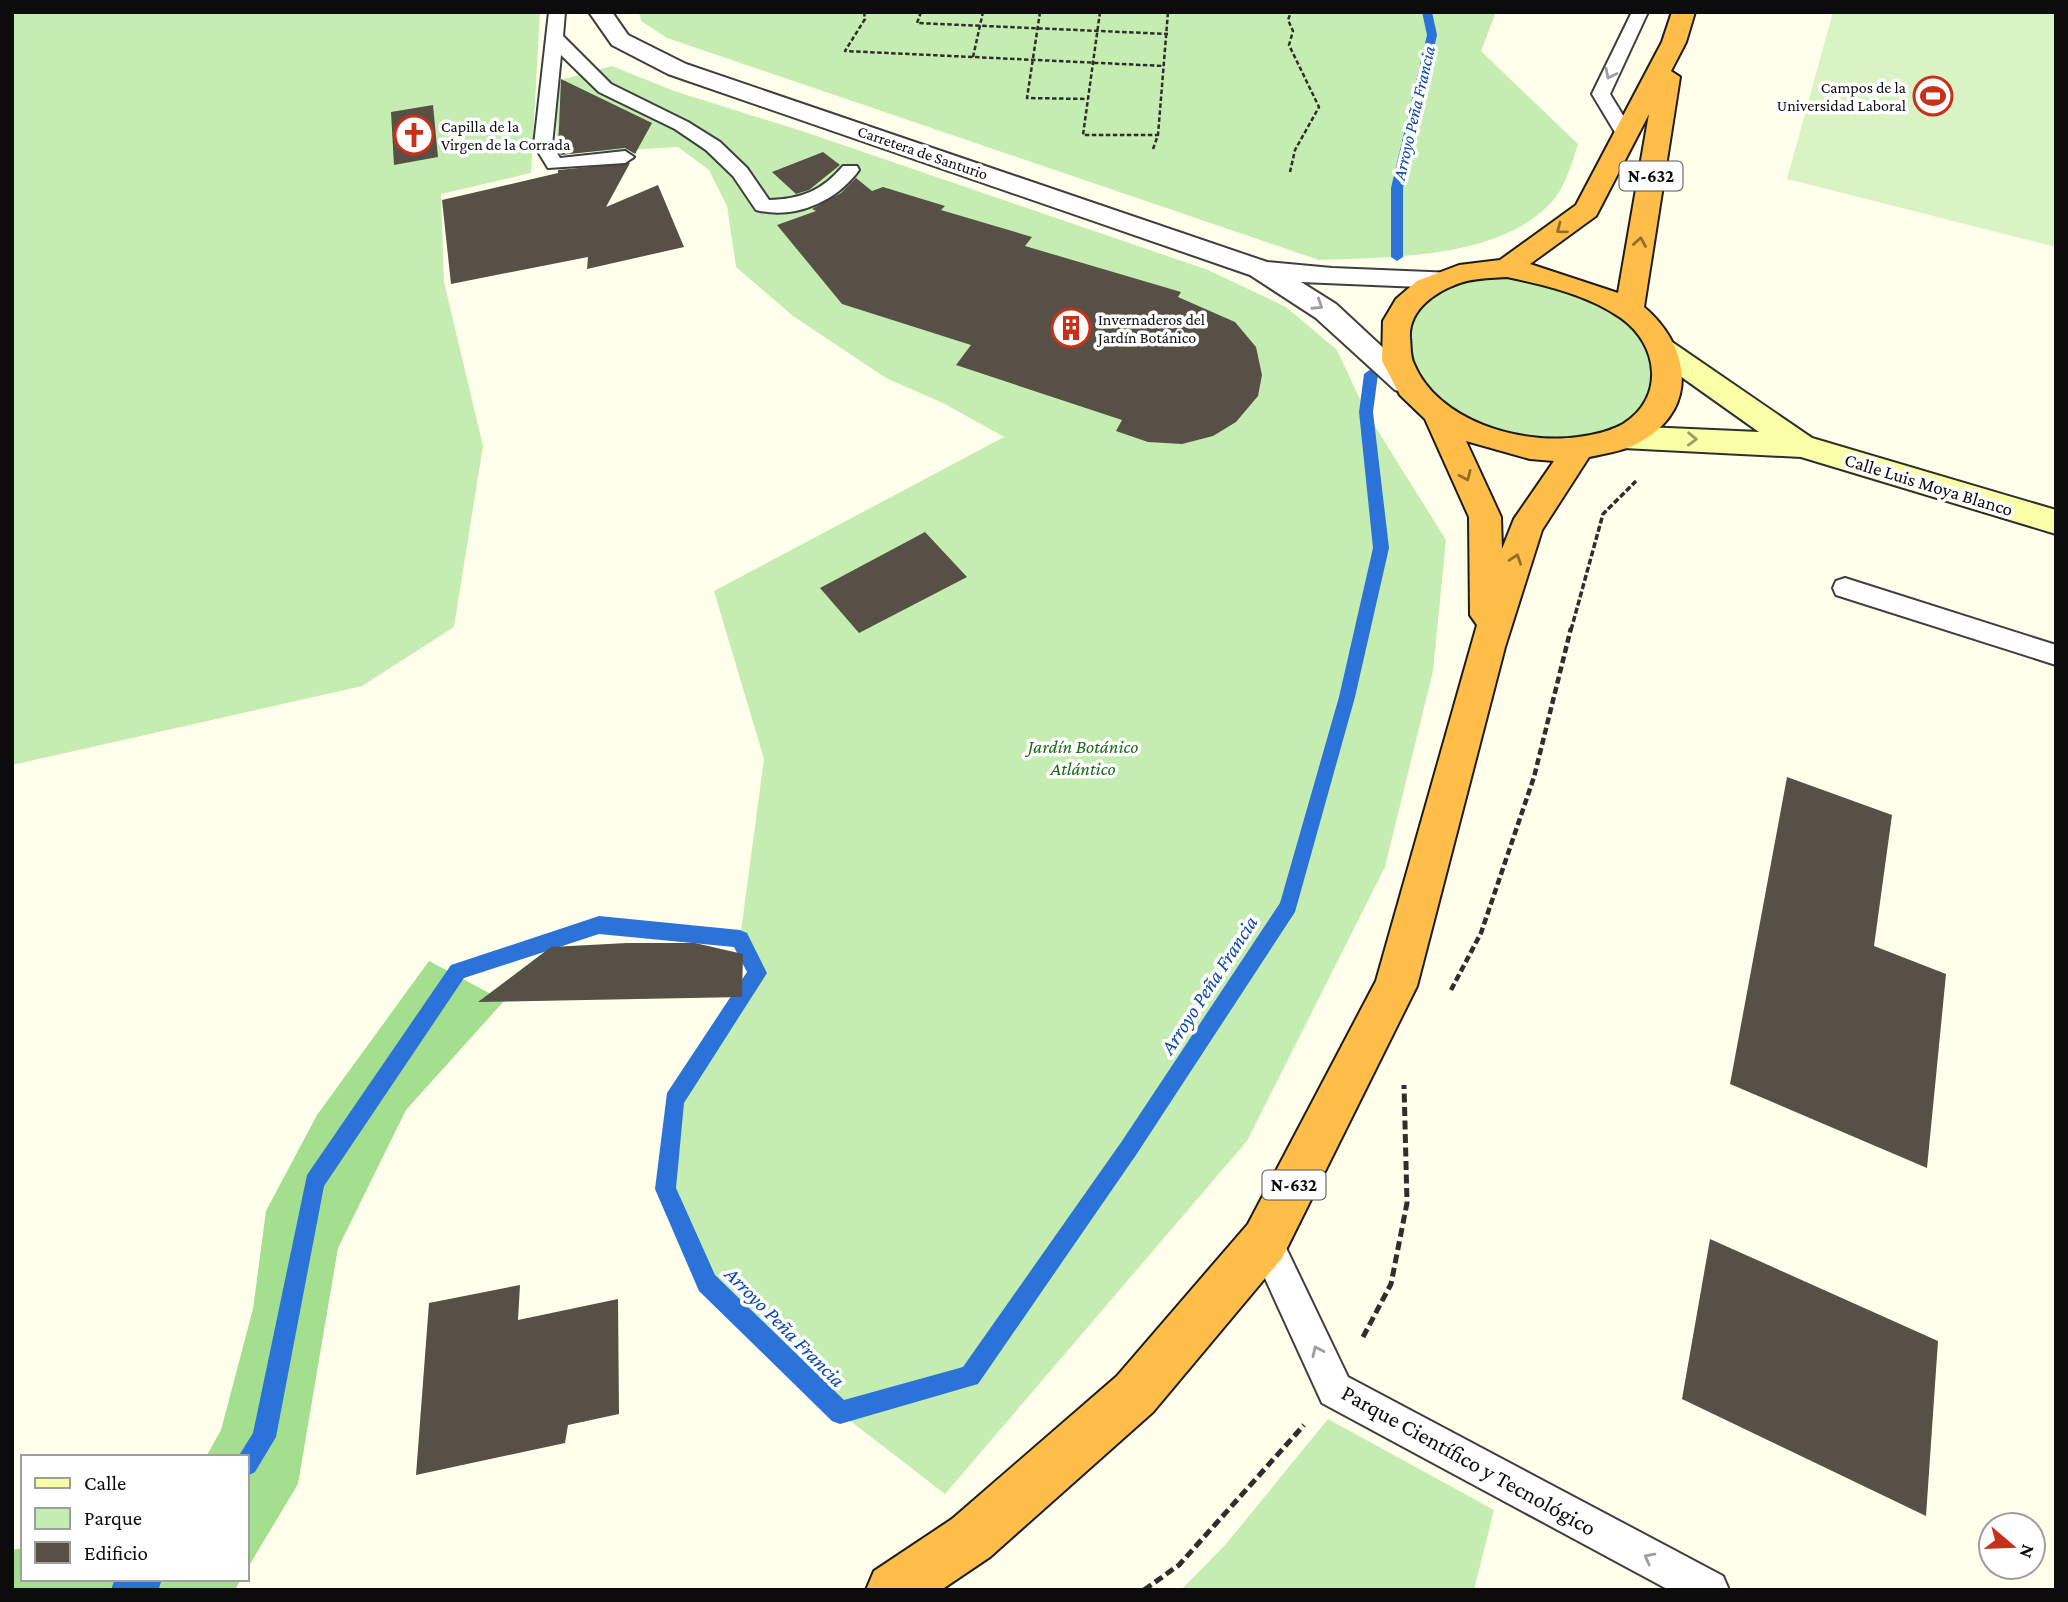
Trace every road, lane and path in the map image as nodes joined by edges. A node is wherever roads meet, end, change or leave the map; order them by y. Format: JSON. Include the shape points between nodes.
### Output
{"nodes":[{"id":1,"x":557,"y":12,"type":"edge"},
{"id":2,"x":600,"y":12,"type":"edge"},
{"id":3,"x":864,"y":12,"type":"edge"},
{"id":4,"x":921,"y":12,"type":"edge"},
{"id":5,"x":983,"y":12,"type":"edge"},
{"id":6,"x":1040,"y":12,"type":"edge"},
{"id":7,"x":1100,"y":12,"type":"edge"},
{"id":8,"x":1168,"y":12,"type":"edge"},
{"id":9,"x":1291,"y":12,"type":"edge"},
{"id":10,"x":1640,"y":12,"type":"edge"},
{"id":11,"x":1684,"y":12,"type":"edge"},
{"id":12,"x":980,"y":25,"type":"junction"},
{"id":13,"x":1038,"y":27,"type":"junction"},
{"id":14,"x":1097,"y":30,"type":"junction"},
{"id":15,"x":1168,"y":34,"type":"junction"},
{"id":16,"x":556,"y":38,"type":"junction"},
{"id":17,"x":1674,"y":42,"type":"junction"},
{"id":18,"x":974,"y":57,"type":"junction"},
{"id":19,"x":1033,"y":60,"type":"junction"},
{"id":20,"x":1093,"y":63,"type":"junction"},
{"id":21,"x":1164,"y":66,"type":"junction"},
{"id":22,"x":1088,"y":99,"type":"junction"},
{"id":23,"x":1158,"y":135,"type":"junction"},
{"id":24,"x":1626,"y":135,"type":"junction"},
{"id":25,"x":1153,"y":149,"type":"dead end"},
{"id":26,"x":625,"y":157,"type":"dead end"},
{"id":27,"x":850,"y":170,"type":"dead end"},
{"id":28,"x":1290,"y":173,"type":"dead end"},
{"id":29,"x":1507,"y":268,"type":"junction"},
{"id":30,"x":1260,"y":269,"type":"junction"},
{"id":31,"x":1444,"y":279,"type":"junction"},
{"id":32,"x":1629,"y":310,"type":"junction"},
{"id":33,"x":1662,"y":349,"type":"junction"},
{"id":34,"x":1406,"y":383,"type":"junction"},
{"id":35,"x":1438,"y":414,"type":"junction"},
{"id":36,"x":1623,"y":437,"type":"junction"},
{"id":37,"x":1801,"y":446,"type":"junction"},
{"id":38,"x":1578,"y":449,"type":"junction"},
{"id":39,"x":1645,"y":478,"type":"dead end"},
{"id":40,"x":2056,"y":522,"type":"edge"},
{"id":41,"x":1845,"y":588,"type":"dead end"},
{"id":42,"x":1487,"y":647,"type":"junction"},
{"id":43,"x":2056,"y":655,"type":"edge"},
{"id":44,"x":1445,"y":1001,"type":"dead end"},
{"id":45,"x":1403,"y":1082,"type":"dead end"},
{"id":46,"x":1265,"y":1241,"type":"junction"},
{"id":47,"x":1335,"y":1390,"type":"junction"},
{"id":48,"x":893,"y":1590,"type":"edge"},
{"id":49,"x":1144,"y":1590,"type":"edge"},
{"id":50,"x":1709,"y":1590,"type":"edge"}],
"edges":[{"from":1,"to":16,"type":"lane"},
{"from":2,"to":30,"type":"street","name":"Carretera de Santurio","via":[[620,40],[677,69]]},
{"from":3,"to":18,"type":"path","via":[[862,26],[845,51]]},
{"from":4,"to":12,"type":"path","via":[[917,23]]},
{"from":5,"to":12,"type":"path"},
{"from":6,"to":13,"type":"path"},
{"from":7,"to":14,"type":"path"},
{"from":8,"to":15,"type":"path"},
{"from":9,"to":28,"type":"path","via":[[1289,45],[1319,107],[1295,150]]},
{"from":10,"to":24,"type":"lane","one_way":true,"via":[[1601,94]]},
{"from":11,"to":17,"type":"highway","number":"N-632"},
{"from":12,"to":13,"type":"path"},
{"from":12,"to":18,"type":"path"},
{"from":13,"to":14,"type":"path"},
{"from":13,"to":19,"type":"path"},
{"from":14,"to":15,"type":"path"},
{"from":14,"to":20,"type":"path"},
{"from":15,"to":21,"type":"path"},
{"from":16,"to":26,"type":"lane","via":[[543,145],[555,164]]},
{"from":16,"to":27,"type":"lane","via":[[607,90],[689,130],[726,154],[750,181],[762,206],[792,206],[835,191]]},
{"from":17,"to":24,"type":"highway","number":"N-632"},
{"from":32,"to":17,"type":"highway","number":"N-632","one_way":true},
{"from":18,"to":19,"type":"path"},
{"from":19,"to":20,"type":"path"},
{"from":19,"to":22,"type":"path","via":[[1027,97]]},
{"from":20,"to":21,"type":"path"},
{"from":20,"to":22,"type":"path"},
{"from":21,"to":23,"type":"path"},
{"from":22,"to":23,"type":"path","via":[[1083,135]]},
{"from":23,"to":25,"type":"path"},
{"from":24,"to":29,"type":"highway","number":"N-632","one_way":true,"via":[[1587,210]]},
{"from":29,"to":31,"type":"highway","number":"N-632"},
{"from":29,"to":32,"type":"highway","via":[[1575,283]]},
{"from":30,"to":31,"type":"street","name":"Carretera de Santurio","via":[[1332,277]]},
{"from":30,"to":34,"type":"street","name":"Carretera de Santurio","one_way":true,"via":[[1326,311]]},
{"from":31,"to":34,"type":"highway","number":"N-632","via":[[1415,295],[1396,318],[1392,350]]},
{"from":32,"to":33,"type":"highway","via":[[1648,327]]},
{"from":33,"to":36,"type":"highway","via":[[1669,373],[1666,398],[1650,419]]},
{"from":33,"to":37,"type":"street","name":"Calle Luis Moya Blanco"},
{"from":34,"to":35,"type":"highway","number":"N-632"},
{"from":35,"to":38,"type":"highway","via":[[1480,436],[1529,448]]},
{"from":35,"to":42,"type":"highway","number":"N-632","one_way":true,"via":[[1485,517]]},
{"from":36,"to":37,"type":"street","name":"Calle Luis Moya Blanco","one_way":true},
{"from":36,"to":38,"type":"highway"},
{"from":37,"to":40,"type":"street","name":"Calle Luis Moya Blanco"},
{"from":42,"to":38,"type":"highway","number":"N-632","one_way":true,"via":[[1525,528]]},
{"from":39,"to":44,"type":"path","via":[[1634,482],[1603,514],[1534,777],[1481,933]]},
{"from":41,"to":43,"type":"lane"},
{"from":42,"to":46,"type":"highway","number":"N-632","via":[[1396,986]]},
{"from":45,"to":47,"type":"path","via":[[1407,1203],[1391,1284]]},
{"from":47,"to":46,"type":"lane","name":"Parque Científico y Tecnológico","one_way":true},
{"from":46,"to":48,"type":"highway","number":"N-632","via":[[1135,1394],[971,1538]]},
{"from":47,"to":49,"type":"path","via":[[1179,1565]]},
{"from":50,"to":47,"type":"lane","name":"Parque Científico y Tecnológico","one_way":true}]}
